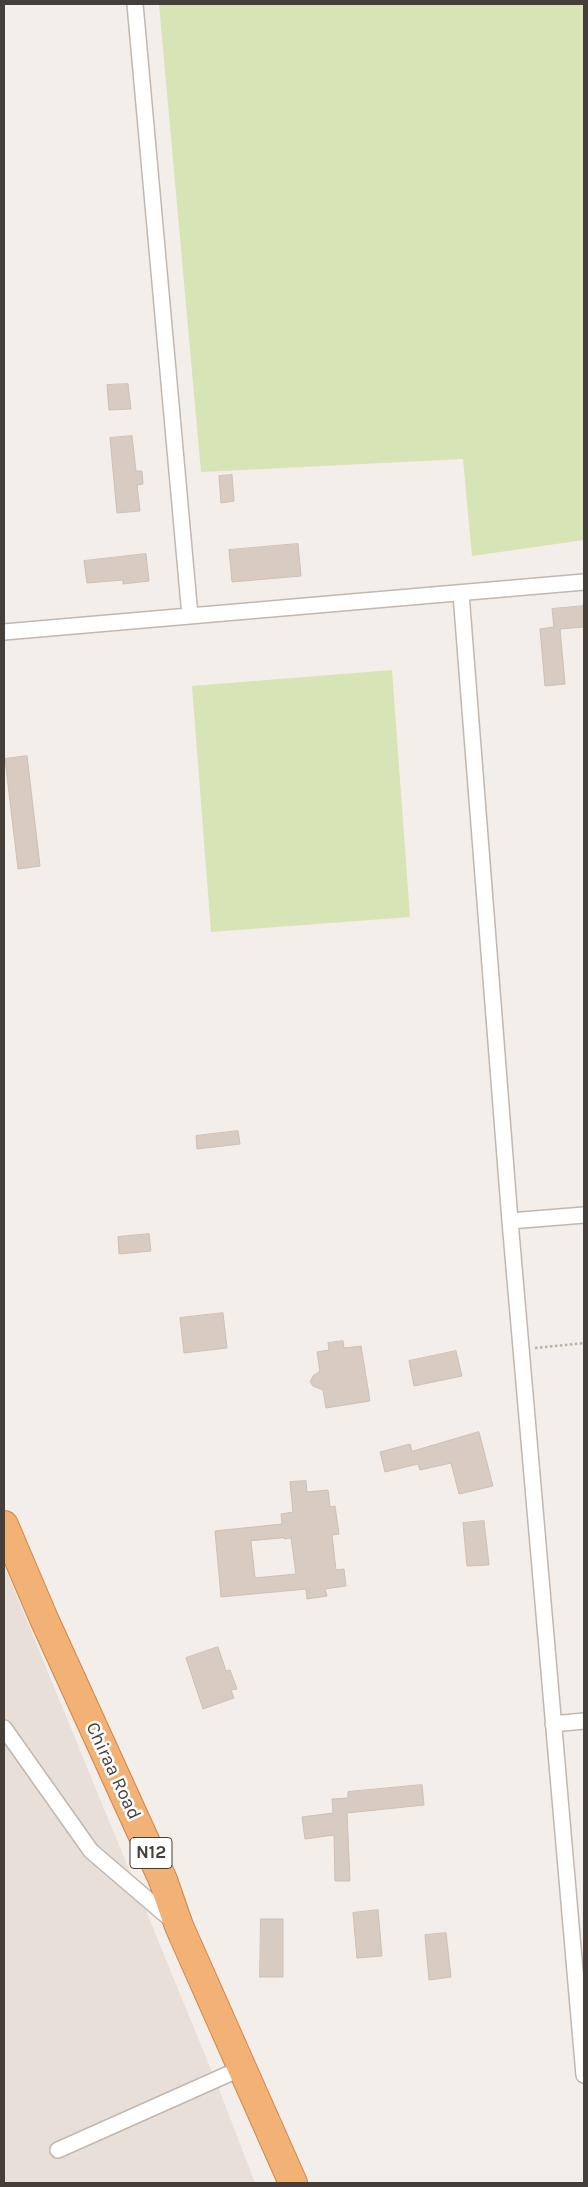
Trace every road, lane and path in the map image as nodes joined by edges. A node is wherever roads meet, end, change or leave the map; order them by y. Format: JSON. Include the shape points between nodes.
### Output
{"nodes":[{"id":1,"x":135,"y":4,"type":"edge"},
{"id":2,"x":584,"y":582,"type":"edge"},
{"id":3,"x":461,"y":594,"type":"junction"},
{"id":4,"x":190,"y":616,"type":"junction"},
{"id":5,"x":4,"y":632,"type":"edge"},
{"id":6,"x":584,"y":1215,"type":"edge"},
{"id":7,"x":510,"y":1221,"type":"junction"},
{"id":8,"x":584,"y":1343,"type":"edge"},
{"id":9,"x":521,"y":1350,"type":"junction"},
{"id":10,"x":4,"y":1525,"type":"edge"},
{"id":11,"x":584,"y":1722,"type":"edge"},
{"id":12,"x":553,"y":1724,"type":"junction"},
{"id":13,"x":4,"y":1728,"type":"edge"},
{"id":14,"x":179,"y":1926,"type":"junction"},
{"id":15,"x":581,"y":2010,"type":"edge"},
{"id":16,"x":242,"y":2068,"type":"junction"},
{"id":17,"x":584,"y":2075,"type":"edge"},
{"id":18,"x":58,"y":2150,"type":"dead end"},
{"id":19,"x":293,"y":2183,"type":"edge"}],
"edges":[{"from":1,"to":4,"type":"street"},
{"from":2,"to":3,"type":"street"},
{"from":3,"to":4,"type":"street"},
{"from":3,"to":7,"type":"street"},
{"from":4,"to":5,"type":"street"},
{"from":6,"to":7,"type":"street"},
{"from":7,"to":9,"type":"street"},
{"from":8,"to":9,"type":"path"},
{"from":9,"to":12,"type":"street"},
{"from":10,"to":14,"type":"highway","name":"Chiraa Road","number":"N12","via":[[163,1880]]},
{"from":11,"to":12,"type":"street"},
{"from":12,"to":15,"type":"street"},
{"from":13,"to":14,"type":"street","via":[[91,1851]]},
{"from":14,"to":16,"type":"highway","name":"Chiraa Road","number":"N12"},
{"from":15,"to":17,"type":"street"},
{"from":16,"to":18,"type":"street"},
{"from":16,"to":19,"type":"highway","name":"Chiraa Road","number":"N12"}]}
